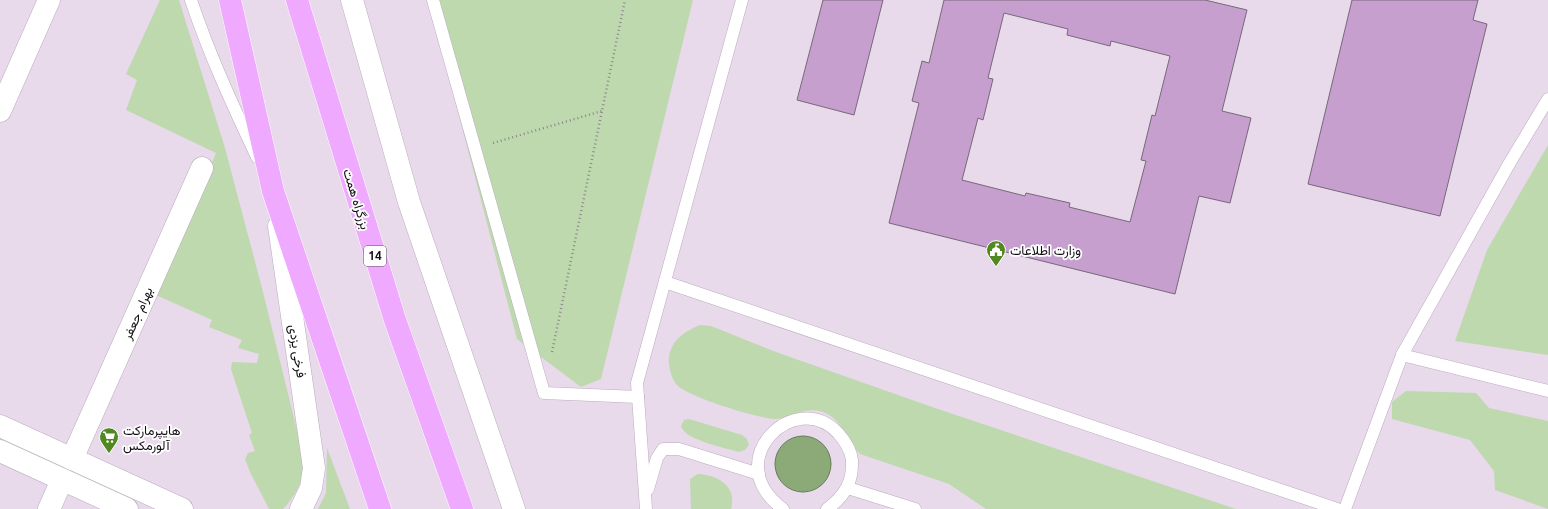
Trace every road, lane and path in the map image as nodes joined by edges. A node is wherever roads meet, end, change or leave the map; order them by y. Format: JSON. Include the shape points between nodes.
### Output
{"nodes":[{"id":1,"x":49,"y":0,"type":"edge"},
{"id":2,"x":192,"y":0,"type":"edge"},
{"id":3,"x":230,"y":0,"type":"edge"},
{"id":4,"x":297,"y":0,"type":"edge"},
{"id":5,"x":352,"y":0,"type":"edge"},
{"id":6,"x":433,"y":0,"type":"edge"},
{"id":7,"x":625,"y":0,"type":"edge"},
{"id":8,"x":742,"y":0,"type":"edge"},
{"id":9,"x":1548,"y":99,"type":"edge"},
{"id":10,"x":0,"y":111,"type":"edge"},
{"id":11,"x":602,"y":111,"type":"junction"},
{"id":12,"x":475,"y":149,"type":"junction"},
{"id":13,"x":202,"y":168,"type":"dead end"},
{"id":14,"x":273,"y":191,"type":"junction"},
{"id":15,"x":665,"y":282,"type":"junction"},
{"id":16,"x":552,"y":354,"type":"dead end"},
{"id":17,"x":1402,"y":355,"type":"junction"},
{"id":18,"x":1548,"y":391,"type":"edge"},
{"id":19,"x":638,"y":397,"type":"junction"},
{"id":20,"x":0,"y":426,"type":"edge"},
{"id":21,"x":0,"y":452,"type":"edge"},
{"id":22,"x":72,"y":459,"type":"junction"},
{"id":23,"x":759,"y":474,"type":"junction"},
{"id":24,"x":62,"y":480,"type":"junction"},
{"id":25,"x":848,"y":488,"type":"junction"},
{"id":26,"x":646,"y":503,"type":"edge"},
{"id":27,"x":49,"y":509,"type":"edge"},
{"id":28,"x":127,"y":509,"type":"edge"},
{"id":29,"x":182,"y":509,"type":"edge"},
{"id":30,"x":301,"y":509,"type":"edge"},
{"id":31,"x":380,"y":509,"type":"edge"},
{"id":32,"x":462,"y":509,"type":"edge"},
{"id":33,"x":514,"y":509,"type":"edge"},
{"id":34,"x":783,"y":509,"type":"edge"},
{"id":35,"x":827,"y":509,"type":"edge"},
{"id":36,"x":915,"y":509,"type":"edge"},
{"id":37,"x":1337,"y":509,"type":"edge"},
{"id":38,"x":1345,"y":509,"type":"edge"}],
"edges":[{"from":1,"to":10,"type":"main road"},
{"from":2,"to":14,"type":"lane","via":[[223,84]]},
{"from":3,"to":14,"type":"highway"},
{"from":4,"to":32,"type":"highway","name":"بزرگراه همت","number":"14","via":[[395,320]]},
{"from":5,"to":33,"type":"main road","via":[[409,202]]},
{"from":6,"to":12,"type":"lane"},
{"from":7,"to":11,"type":"path"},
{"from":8,"to":15,"type":"lane"},
{"from":9,"to":17,"type":"lane"},
{"from":11,"to":12,"type":"path"},
{"from":11,"to":16,"type":"path"},
{"from":12,"to":19,"type":"lane","via":[[544,393]]},
{"from":13,"to":22,"type":"main road","name":"بهرام جعفر"},
{"from":14,"to":30,"type":"main road","name":"فرخی یزدی","via":[[314,468],[311,488]]},
{"from":14,"to":31,"type":"highway"},
{"from":15,"to":19,"type":"lane","via":[[637,383]]},
{"from":15,"to":37,"type":"lane"},
{"from":17,"to":18,"type":"lane"},
{"from":17,"to":38,"type":"lane"},
{"from":19,"to":26,"type":"lane"},
{"from":20,"to":22,"type":"main road"},
{"from":21,"to":24,"type":"main road"},
{"from":22,"to":29,"type":"main road"},
{"from":23,"to":25,"type":"lane","via":[[758,459],[763,445],[773,432],[787,423],[803,419],[819,421],[834,429],[845,441],[851,456],[852,473]]},
{"from":23,"to":26,"type":"lane","via":[[678,448],[664,449],[657,458]]},
{"from":23,"to":34,"type":"lane","via":[[763,488]]},
{"from":24,"to":27,"type":"main road"},
{"from":24,"to":28,"type":"main road"},
{"from":25,"to":35,"type":"lane","via":[[839,500]]},
{"from":25,"to":36,"type":"lane"}]}
